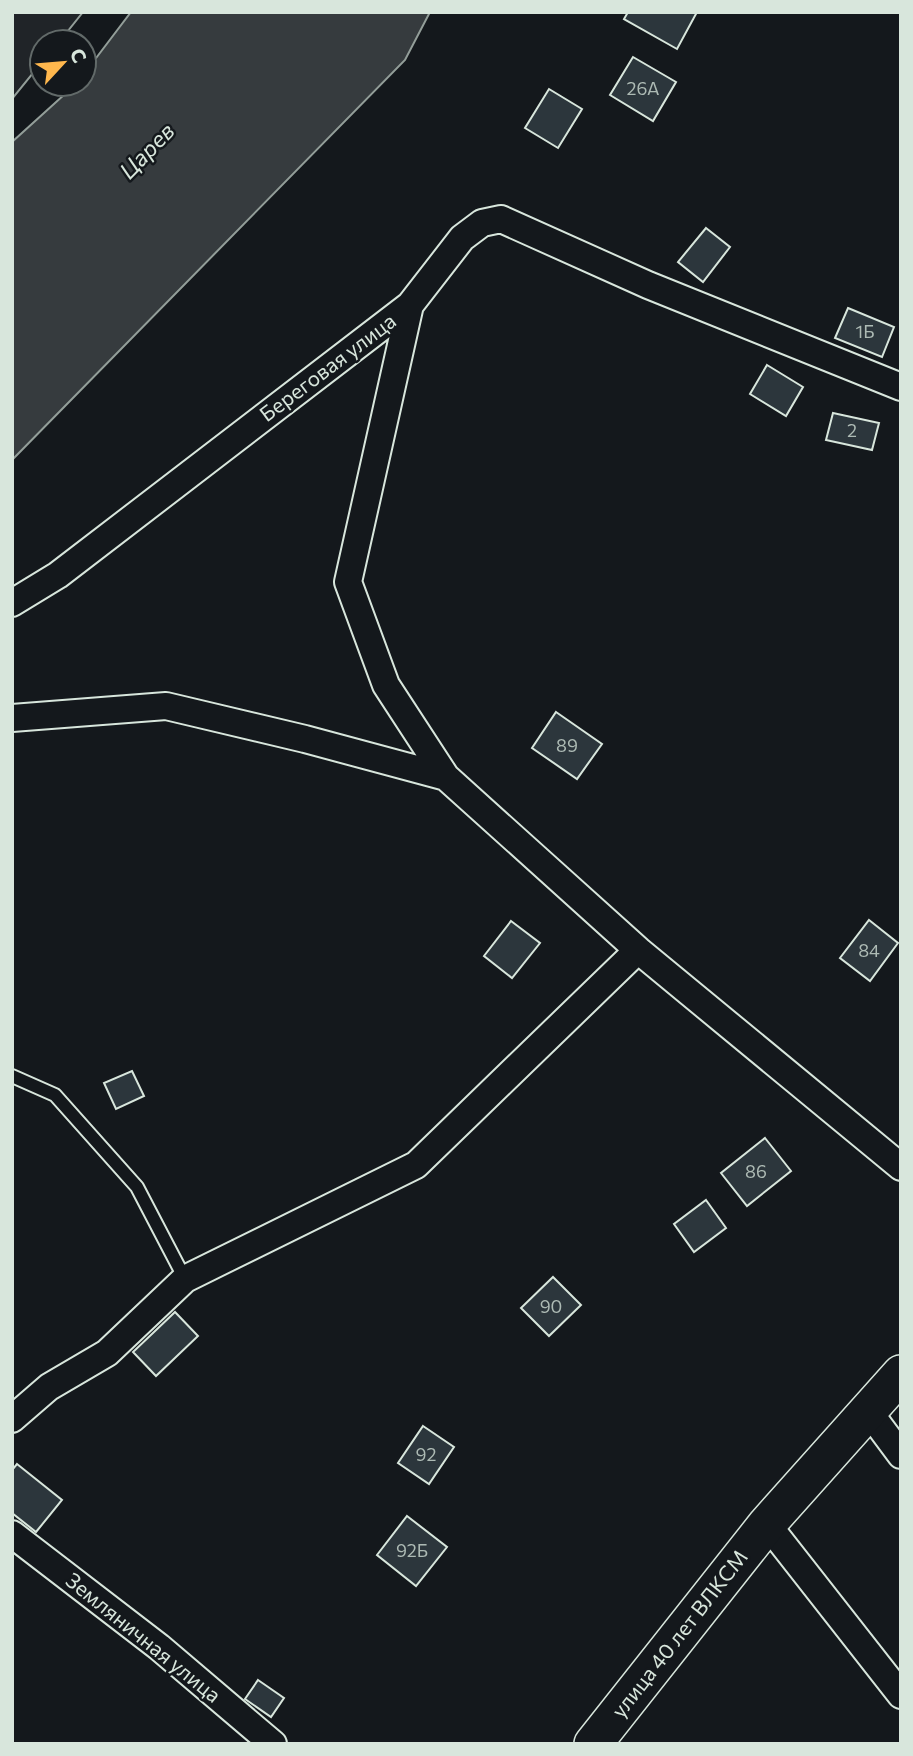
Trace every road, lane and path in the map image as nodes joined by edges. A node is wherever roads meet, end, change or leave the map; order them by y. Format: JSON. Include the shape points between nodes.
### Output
{"nodes":[{"id":1,"x":410,"y":305,"type":"junction"},
{"id":2,"x":901,"y":387,"type":"edge"},
{"id":3,"x":12,"y":603,"type":"edge"},
{"id":4,"x":12,"y":718,"type":"edge"},
{"id":5,"x":446,"y":777,"type":"junction"},
{"id":6,"x":638,"y":950,"type":"junction"},
{"id":7,"x":12,"y":1076,"type":"edge"},
{"id":8,"x":901,"y":1167,"type":"edge"},
{"id":9,"x":185,"y":1279,"type":"junction"},
{"id":10,"x":901,"y":1374,"type":"edge"},
{"id":11,"x":869,"y":1412,"type":"junction"},
{"id":12,"x":12,"y":1419,"type":"edge"},
{"id":13,"x":901,"y":1455,"type":"edge"},
{"id":14,"x":767,"y":1524,"type":"junction"},
{"id":15,"x":12,"y":1534,"type":"edge"},
{"id":16,"x":901,"y":1695,"type":"edge"},
{"id":17,"x":273,"y":1744,"type":"edge"},
{"id":18,"x":593,"y":1744,"type":"edge"}],
"edges":[{"from":1,"to":2,"type":"street","name":"Береговая улица","via":[[462,238],[482,223],[501,219],[648,285]]},
{"from":1,"to":3,"type":"street","name":"Береговая улица","via":[[58,575]]},
{"from":1,"to":5,"type":"street","via":[[348,582],[386,685]]},
{"from":4,"to":5,"type":"street","via":[[166,706]]},
{"from":5,"to":6,"type":"street"},
{"from":6,"to":8,"type":"street"},
{"from":6,"to":9,"type":"street","via":[[416,1165]]},
{"from":7,"to":9,"type":"lane","via":[[55,1095],[137,1187]]},
{"from":9,"to":12,"type":"street","via":[[107,1353],[49,1387]]},
{"from":10,"to":11,"type":"street","name":"улица 40 лет ВЛКСМ"},
{"from":11,"to":13,"type":"street"},
{"from":11,"to":14,"type":"street","name":"улица 40 лет ВЛКСМ"},
{"from":14,"to":16,"type":"street"},
{"from":14,"to":18,"type":"street","name":"улица 40 лет ВЛКСМ"},
{"from":15,"to":17,"type":"street","name":"Земляничная улица","via":[[159,1647]]}]}
